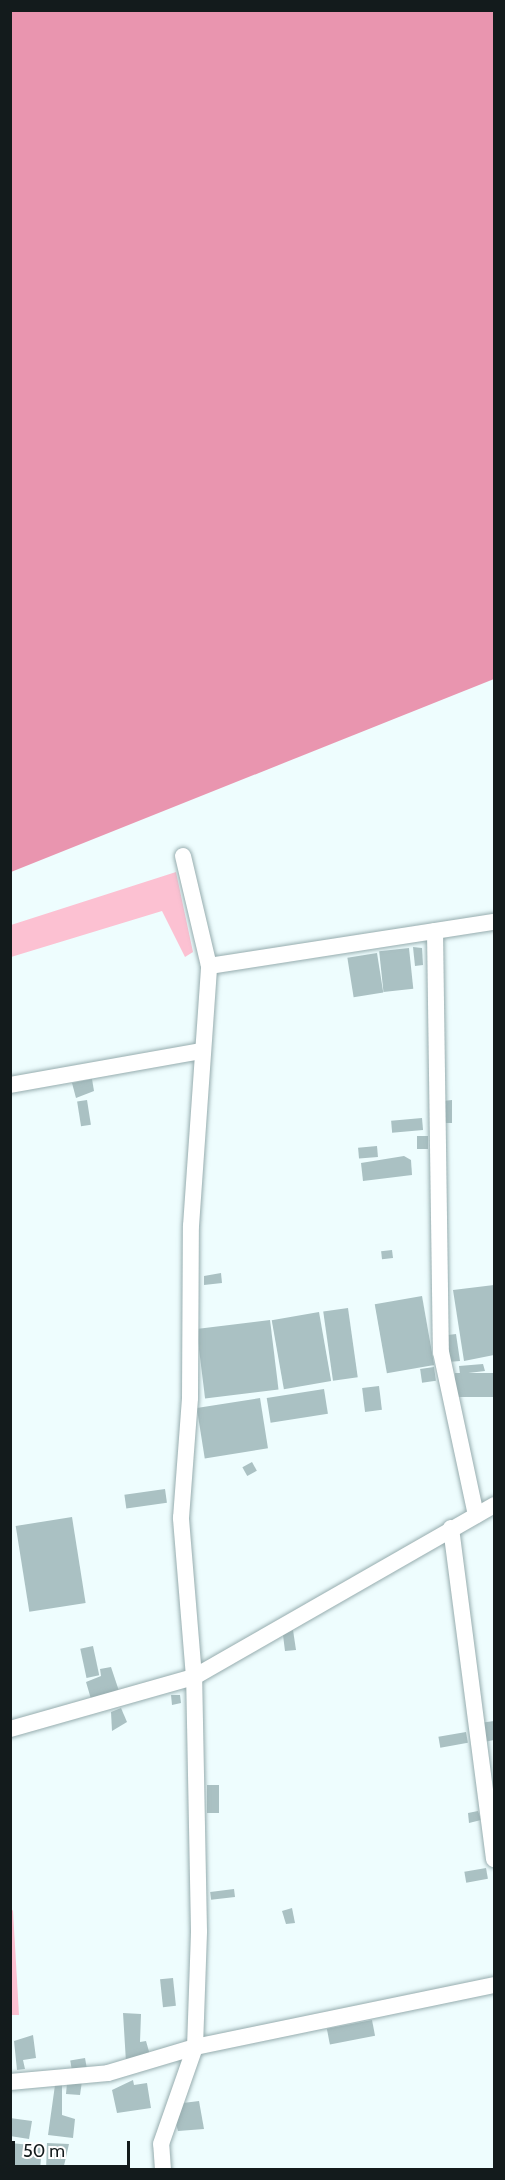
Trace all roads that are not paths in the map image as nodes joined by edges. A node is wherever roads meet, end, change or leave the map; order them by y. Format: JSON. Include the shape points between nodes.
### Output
{"nodes":[{"id":1,"x":183,"y":856,"type":"dead end"},
{"id":2,"x":495,"y":922,"type":"edge"},
{"id":3,"x":435,"y":931,"type":"junction"},
{"id":4,"x":209,"y":966,"type":"junction"},
{"id":5,"x":201,"y":1051,"type":"junction"},
{"id":6,"x":10,"y":1085,"type":"edge"},
{"id":7,"x":495,"y":1505,"type":"edge"},
{"id":8,"x":476,"y":1515,"type":"junction"},
{"id":9,"x":451,"y":1528,"type":"junction"},
{"id":10,"x":194,"y":1677,"type":"junction"},
{"id":11,"x":10,"y":1729,"type":"edge"},
{"id":12,"x":495,"y":1859,"type":"edge"},
{"id":13,"x":495,"y":1984,"type":"edge"},
{"id":14,"x":195,"y":2047,"type":"junction"},
{"id":15,"x":10,"y":2082,"type":"edge"},
{"id":16,"x":163,"y":2169,"type":"edge"}],
"edges":[{"from":1,"to":4,"type":"street"},
{"from":2,"to":3,"type":"street"},
{"from":3,"to":4,"type":"street"},
{"from":3,"to":8,"type":"street","via":[[441,1352]]},
{"from":4,"to":5,"type":"street"},
{"from":5,"to":6,"type":"street"},
{"from":5,"to":10,"type":"street","via":[[181,1518]]},
{"from":7,"to":8,"type":"street"},
{"from":8,"to":9,"type":"street"},
{"from":9,"to":10,"type":"street"},
{"from":9,"to":12,"type":"street"},
{"from":10,"to":11,"type":"street"},
{"from":10,"to":14,"type":"street","via":[[199,1931]]},
{"from":13,"to":14,"type":"street"},
{"from":14,"to":15,"type":"street","via":[[108,2073]]},
{"from":14,"to":16,"type":"street","via":[[161,2144]]}]}
